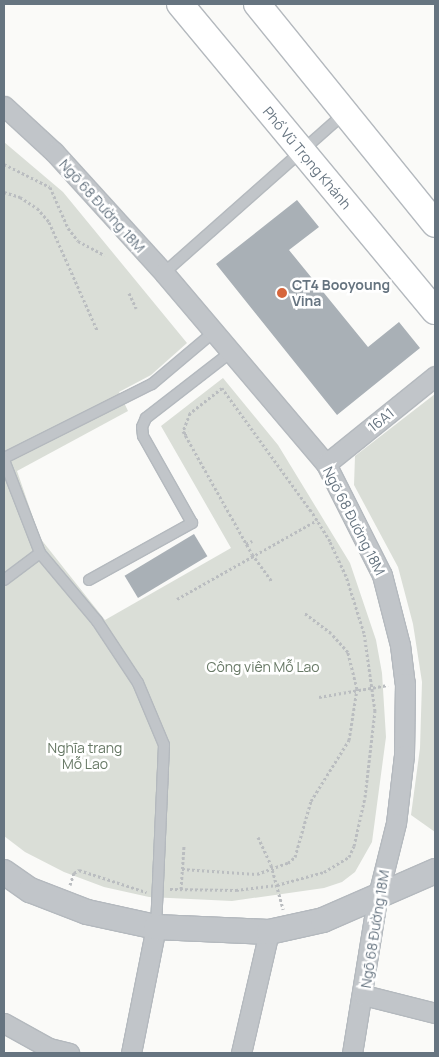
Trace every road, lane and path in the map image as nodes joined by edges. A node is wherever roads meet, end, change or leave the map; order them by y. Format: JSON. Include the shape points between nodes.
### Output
{"nodes":[{"id":1,"x":180,"y":4,"type":"edge"},
{"id":2,"x":257,"y":4,"type":"edge"},
{"id":3,"x":4,"y":106,"type":"edge"},
{"id":4,"x":346,"y":113,"type":"junction"},
{"id":5,"x":301,"y":151,"type":"junction"},
{"id":6,"x":4,"y":164,"type":"edge"},
{"id":7,"x":4,"y":192,"type":"edge"},
{"id":8,"x":432,"y":215,"type":"edge"},
{"id":9,"x":104,"y":255,"type":"dead end"},
{"id":10,"x":164,"y":272,"type":"junction"},
{"id":11,"x":129,"y":293,"type":"dead end"},
{"id":12,"x":136,"y":308,"type":"dead end"},
{"id":13,"x":435,"y":311,"type":"edge"},
{"id":14,"x":98,"y":330,"type":"dead end"},
{"id":15,"x":215,"y":331,"type":"junction"},
{"id":16,"x":232,"y":352,"type":"junction"},
{"id":17,"x":435,"y":376,"type":"edge"},
{"id":18,"x":189,"y":432,"type":"dead end"},
{"id":19,"x":184,"y":434,"type":"junction"},
{"id":20,"x":4,"y":459,"type":"edge"},
{"id":21,"x":326,"y":464,"type":"junction"},
{"id":22,"x":303,"y":520,"type":"dead end"},
{"id":23,"x":317,"y":520,"type":"junction"},
{"id":24,"x":306,"y":526,"type":"junction"},
{"id":25,"x":252,"y":541,"type":"dead end"},
{"id":26,"x":262,"y":542,"type":"dead end"},
{"id":27,"x":246,"y":544,"type":"junction"},
{"id":28,"x":265,"y":548,"type":"junction"},
{"id":29,"x":40,"y":552,"type":"junction"},
{"id":30,"x":252,"y":554,"type":"junction"},
{"id":31,"x":4,"y":580,"type":"edge"},
{"id":32,"x":89,"y":580,"type":"dead end"},
{"id":33,"x":272,"y":582,"type":"dead end"},
{"id":34,"x":177,"y":599,"type":"dead end"},
{"id":35,"x":304,"y":614,"type":"dead end"},
{"id":36,"x":405,"y":684,"type":"junction"},
{"id":37,"x":374,"y":687,"type":"junction"},
{"id":38,"x":357,"y":689,"type":"junction"},
{"id":39,"x":319,"y":697,"type":"dead end"},
{"id":40,"x":258,"y":837,"type":"dead end"},
{"id":41,"x":184,"y":846,"type":"dead end"},
{"id":42,"x":182,"y":869,"type":"junction"},
{"id":43,"x":272,"y":869,"type":"junction"},
{"id":44,"x":435,"y":871,"type":"edge"},
{"id":45,"x":4,"y":872,"type":"edge"},
{"id":46,"x":277,"y":885,"type":"junction"},
{"id":47,"x":181,"y":889,"type":"junction"},
{"id":48,"x":159,"y":892,"type":"junction"},
{"id":49,"x":377,"y":899,"type":"junction"},
{"id":50,"x":64,"y":902,"type":"junction"},
{"id":51,"x":156,"y":927,"type":"junction"},
{"id":52,"x":278,"y":930,"type":"junction"},
{"id":53,"x":364,"y":995,"type":"junction"},
{"id":54,"x":435,"y":1013,"type":"edge"},
{"id":55,"x":4,"y":1023,"type":"edge"},
{"id":56,"x":69,"y":1053,"type":"edge"},
{"id":57,"x":131,"y":1053,"type":"edge"},
{"id":58,"x":241,"y":1053,"type":"edge"},
{"id":59,"x":352,"y":1053,"type":"edge"}],
"edges":[{"from":1,"to":5,"type":"main road","name":"Phố Vũ Trọng Khánh"},
{"from":2,"to":4,"type":"main road"},
{"from":3,"to":10,"type":"street","name":"Ngõ 68 Đường 18M","via":[[54,152]]},
{"from":4,"to":5,"type":"lane"},
{"from":4,"to":8,"type":"main road"},
{"from":5,"to":10,"type":"lane"},
{"from":5,"to":13,"type":"main road","name":"Phố Vũ Trọng Khánh"},
{"from":6,"to":9,"type":"path","via":[[50,186],[68,228],[78,242]]},
{"from":7,"to":14,"type":"path","via":[[37,208],[49,222]]},
{"from":10,"to":15,"type":"street","name":"Ngõ 68 Đường 18M"},
{"from":11,"to":12,"type":"path"},
{"from":15,"to":16,"type":"street","name":"Ngõ 68 Đường 18M"},
{"from":15,"to":20,"type":"lane","via":[[145,388]]},
{"from":16,"to":21,"type":"street","name":"Ngõ 68 Đường 18M"},
{"from":16,"to":32,"type":"lane","via":[[146,418],[142,427],[143,436],[192,523]]},
{"from":17,"to":21,"type":"street","name":"16A1"},
{"from":18,"to":19,"type":"path"},
{"from":19,"to":23,"type":"path","via":[[184,422],[190,413],[222,388]]},
{"from":19,"to":27,"type":"path"},
{"from":20,"to":29,"type":"lane"},
{"from":21,"to":36,"type":"street","name":"Ngõ 68 Đường 18M","via":[[382,574],[400,644]]},
{"from":22,"to":24,"type":"path"},
{"from":23,"to":24,"type":"path"},
{"from":23,"to":37,"type":"path","via":[[348,584],[364,633]]},
{"from":24,"to":28,"type":"path"},
{"from":25,"to":27,"type":"path"},
{"from":26,"to":28,"type":"path"},
{"from":27,"to":30,"type":"path"},
{"from":28,"to":30,"type":"path"},
{"from":29,"to":31,"type":"lane"},
{"from":29,"to":48,"type":"lane","via":[[97,621],[138,684],[164,745]]},
{"from":30,"to":33,"type":"path"},
{"from":30,"to":34,"type":"path"},
{"from":35,"to":38,"type":"path","via":[[342,642],[353,664]]},
{"from":36,"to":37,"type":"path"},
{"from":36,"to":49,"type":"street","name":"Ngõ 68 Đường 18M","via":[[404,755],[396,824]]},
{"from":37,"to":38,"type":"path"},
{"from":37,"to":46,"type":"path","via":[[370,758],[354,846],[349,857],[337,867]]},
{"from":38,"to":39,"type":"path"},
{"from":38,"to":43,"type":"path","via":[[349,740],[310,801],[295,857]]},
{"from":40,"to":43,"type":"path"},
{"from":41,"to":42,"type":"path"},
{"from":42,"to":43,"type":"path","via":[[242,874]]},
{"from":42,"to":47,"type":"path"},
{"from":43,"to":46,"type":"path"},
{"from":44,"to":49,"type":"street"},
{"from":45,"to":50,"type":"street","via":[[30,890]]},
{"from":46,"to":47,"type":"path","via":[[236,890]]},
{"from":46,"to":52,"type":"path"},
{"from":47,"to":48,"type":"path"},
{"from":48,"to":50,"type":"path","via":[[79,870],[74,873]]},
{"from":48,"to":51,"type":"lane"},
{"from":49,"to":52,"type":"street","via":[[323,920]]},
{"from":49,"to":53,"type":"street","name":"Ngõ 68 Đường 18M"},
{"from":50,"to":51,"type":"street","via":[[87,912]]},
{"from":51,"to":52,"type":"street"},
{"from":51,"to":57,"type":"street"},
{"from":52,"to":58,"type":"street"},
{"from":53,"to":54,"type":"street"},
{"from":53,"to":59,"type":"street","name":"Ngõ 68 Đường 18M"},
{"from":55,"to":56,"type":"street","via":[[49,1048]]}]}
